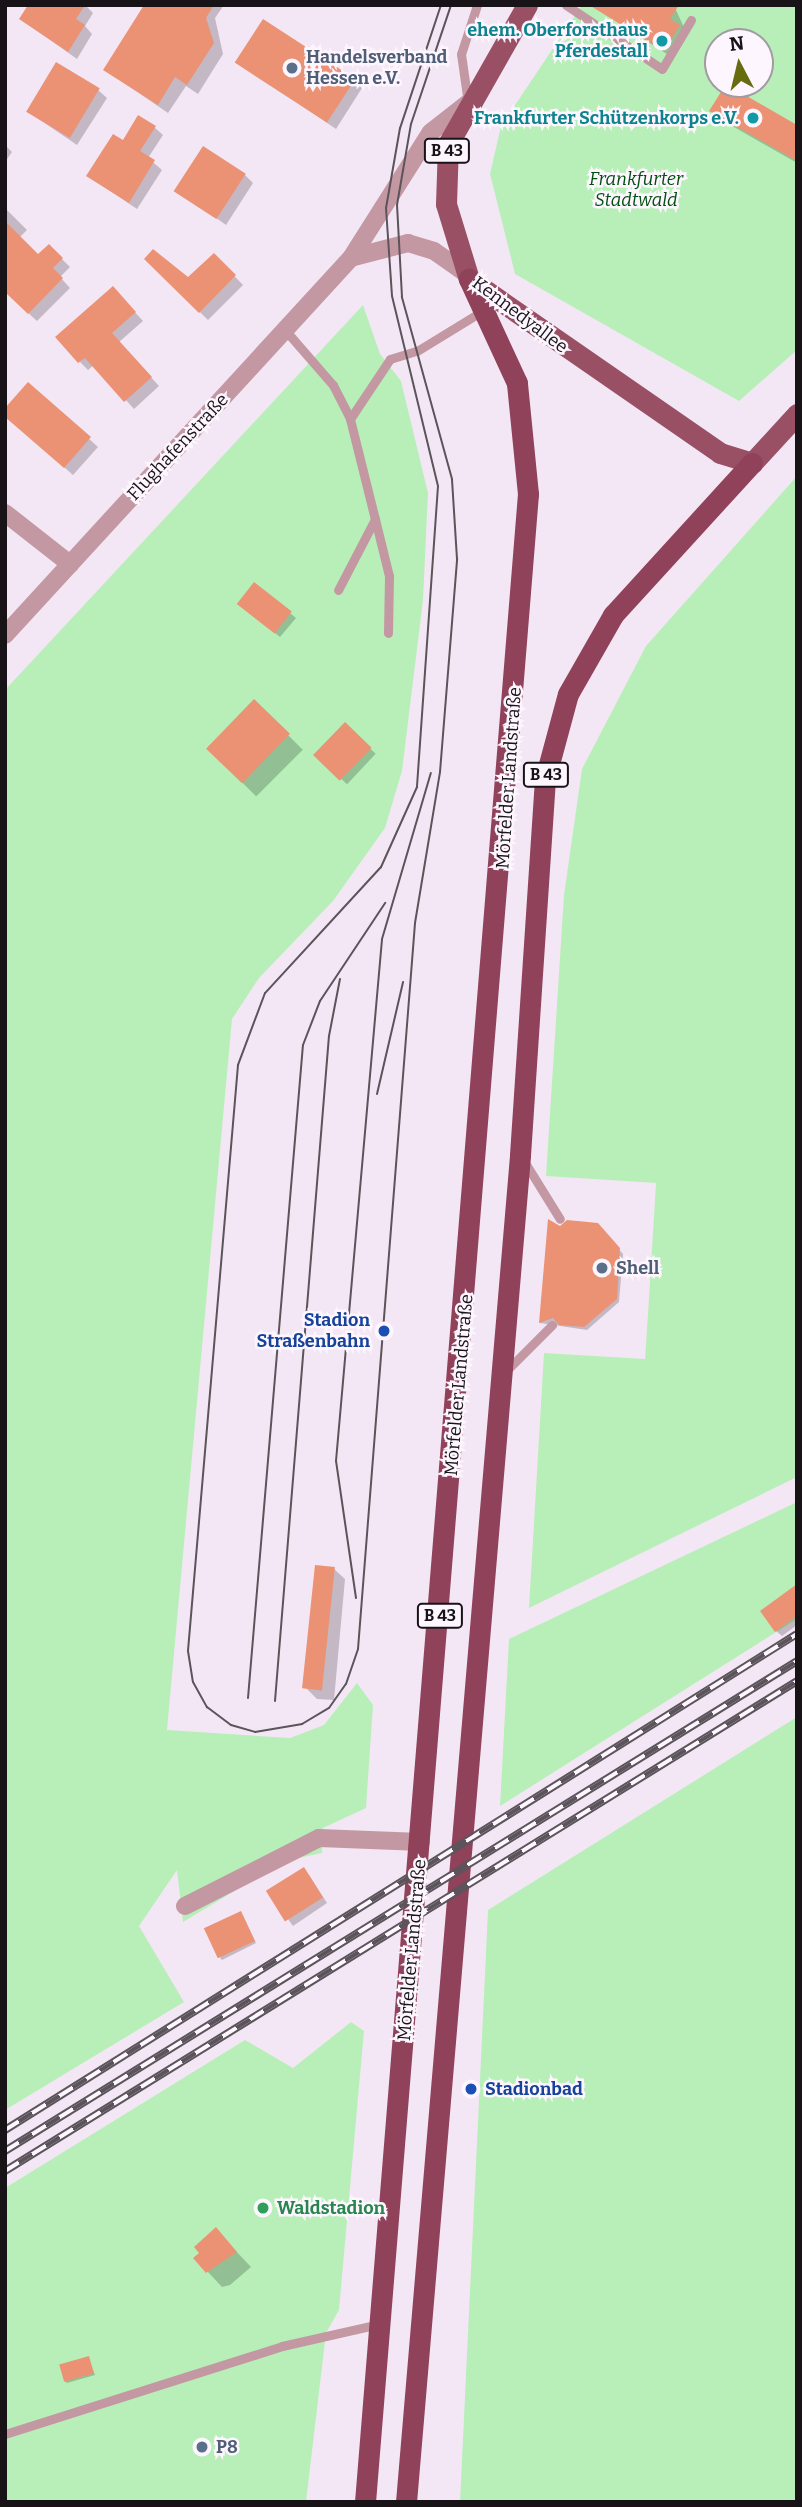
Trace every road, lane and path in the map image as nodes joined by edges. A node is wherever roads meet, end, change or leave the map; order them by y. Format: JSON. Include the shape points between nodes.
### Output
{"nodes":[{"id":1,"x":477,"y":5,"type":"edge"},
{"id":2,"x":527,"y":5,"type":"edge"},
{"id":3,"x":566,"y":5,"type":"edge"},
{"id":4,"x":691,"y":20,"type":"dead end"},
{"id":5,"x":468,"y":103,"type":"junction"},
{"id":6,"x":351,"y":258,"type":"junction"},
{"id":7,"x":467,"y":276,"type":"junction"},
{"id":8,"x":484,"y":310,"type":"junction"},
{"id":9,"x":286,"y":331,"type":"junction"},
{"id":10,"x":797,"y":414,"type":"edge"},
{"id":11,"x":349,"y":419,"type":"junction"},
{"id":12,"x":752,"y":463,"type":"junction"},
{"id":13,"x":5,"y":513,"type":"edge"},
{"id":14,"x":375,"y":519,"type":"junction"},
{"id":15,"x":70,"y":564,"type":"junction"},
{"id":16,"x":338,"y":590,"type":"dead end"},
{"id":17,"x":388,"y":633,"type":"dead end"},
{"id":18,"x":5,"y":635,"type":"edge"},
{"id":19,"x":520,"y":1155,"type":"junction"},
{"id":20,"x":560,"y":1219,"type":"dead end"},
{"id":21,"x":552,"y":1325,"type":"dead end"},
{"id":22,"x":498,"y":1379,"type":"junction"},
{"id":23,"x":421,"y":1842,"type":"junction"},
{"id":24,"x":185,"y":1906,"type":"dead end"},
{"id":25,"x":381,"y":2324,"type":"junction"},
{"id":26,"x":5,"y":2434,"type":"edge"},
{"id":27,"x":365,"y":2502,"type":"edge"},
{"id":28,"x":406,"y":2502,"type":"edge"}],
"edges":[{"from":1,"to":5,"type":"lane","via":[[461,54]]},
{"from":2,"to":5,"type":"main road","name":"Kennedyallee","number":"B 43"},
{"from":3,"to":4,"type":"lane","via":[[662,69]]},
{"from":5,"to":6,"type":"street","name":"Flughafenstraße","via":[[431,132]]},
{"from":5,"to":7,"type":"main road","name":"Kennedyallee","number":"B 43","via":[[448,144],[444,172],[450,223]]},
{"from":6,"to":7,"type":"street","name":"Flughafenstraße","via":[[381,245],[408,243],[434,251]]},
{"from":6,"to":9,"type":"street","name":"Flughafenstraße"},
{"from":7,"to":8,"type":"highway","name":"Mörfelder Landstraße","number":"B 43"},
{"from":7,"to":12,"type":"main road","name":"Kennedyallee","via":[[690,435]]},
{"from":8,"to":11,"type":"lane","via":[[417,351],[390,359]]},
{"from":8,"to":23,"type":"highway","name":"Mörfelder Landstraße","number":"B 43","via":[[517,383],[528,494]]},
{"from":9,"to":11,"type":"lane","via":[[333,385]]},
{"from":9,"to":15,"type":"street","name":"Flughafenstraße"},
{"from":10,"to":12,"type":"main road","number":"B 43"},
{"from":11,"to":14,"type":"lane"},
{"from":12,"to":19,"type":"highway","name":"Mörfelder Landstraße","number":"B 43","via":[[613,615],[568,694],[545,779]]},
{"from":13,"to":15,"type":"street"},
{"from":14,"to":16,"type":"lane"},
{"from":14,"to":17,"type":"lane","via":[[389,576]]},
{"from":15,"to":18,"type":"street","name":"Flughafenstraße"},
{"from":19,"to":20,"type":"lane"},
{"from":19,"to":22,"type":"highway","name":"Mörfelder Landstraße","number":"B 43"},
{"from":21,"to":22,"type":"lane"},
{"from":22,"to":28,"type":"highway","name":"Mörfelder Landstraße","number":"B 43"},
{"from":23,"to":24,"type":"street","via":[[319,1838]]},
{"from":23,"to":25,"type":"highway","name":"Mörfelder Landstraße","number":"B 43"},
{"from":25,"to":26,"type":"lane","via":[[282,2346]]},
{"from":25,"to":27,"type":"highway","name":"Mörfelder Landstraße","number":"B 43"}]}
